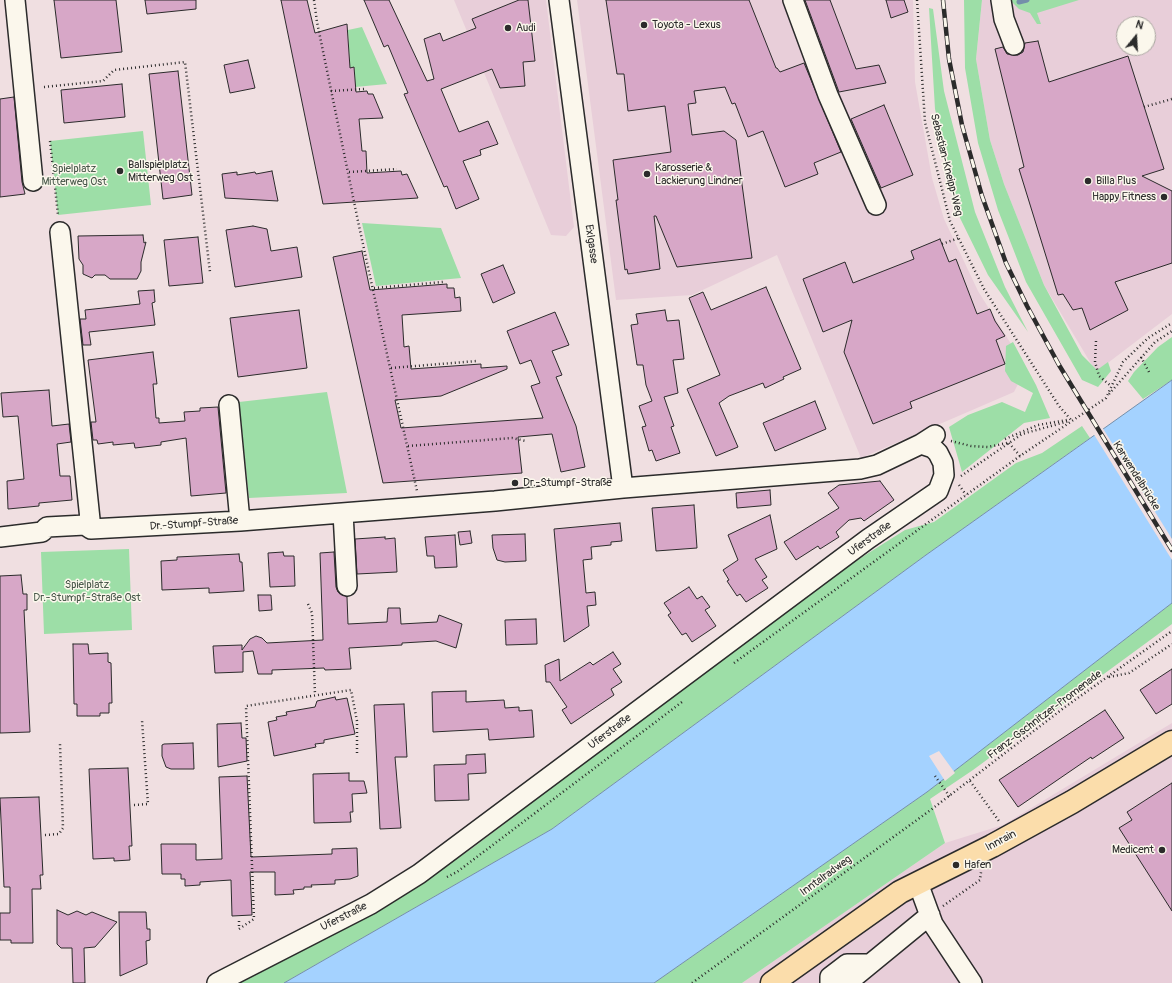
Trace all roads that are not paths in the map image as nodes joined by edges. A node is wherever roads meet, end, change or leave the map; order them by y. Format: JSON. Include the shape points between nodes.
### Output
{"nodes":[{"id":1,"x":15,"y":0,"type":"edge"},
{"id":2,"x":559,"y":0,"type":"edge"},
{"id":3,"x":793,"y":0,"type":"edge"},
{"id":4,"x":1001,"y":0,"type":"edge"},
{"id":5,"x":1014,"y":45,"type":"dead end"},
{"id":6,"x":33,"y":181,"type":"dead end"},
{"id":7,"x":876,"y":204,"type":"dead end"},
{"id":8,"x":60,"y":232,"type":"road end"},
{"id":9,"x":229,"y":405,"type":"dead end"},
{"id":10,"x":928,"y":440,"type":"joint"},
{"id":11,"x":623,"y":488,"type":"junction"},
{"id":12,"x":343,"y":513,"type":"junction"},
{"id":13,"x":240,"y":521,"type":"junction"},
{"id":14,"x":91,"y":529,"type":"junction"},
{"id":15,"x":0,"y":537,"type":"edge"},
{"id":16,"x":347,"y":586,"type":"dead end"},
{"id":17,"x":1172,"y":742,"type":"edge"},
{"id":18,"x":918,"y":883,"type":"junction"},
{"id":19,"x":930,"y":915,"type":"junction"},
{"id":20,"x":869,"y":964,"type":"junction"},
{"id":21,"x":217,"y":983,"type":"edge"},
{"id":22,"x":772,"y":983,"type":"edge"},
{"id":23,"x":830,"y":983,"type":"edge"},
{"id":24,"x":847,"y":983,"type":"edge"},
{"id":25,"x":972,"y":983,"type":"edge"}],
"edges":[{"from":1,"to":6,"type":"street"},
{"from":2,"to":11,"type":"street","name":"Exlgasse"},
{"from":3,"to":7,"type":"street","via":[[828,95]]},
{"from":4,"to":5,"type":"street","via":[[1004,19]]},
{"from":8,"to":14,"type":"street"},
{"from":9,"to":13,"type":"street"},
{"from":10,"to":11,"type":"street","name":"Dr.-Stumpf-Straße","via":[[877,465],[860,469]]},
{"from":10,"to":21,"type":"street","name":"Uferstraße","via":[[943,463],[944,475],[938,491],[868,539],[419,874],[371,904]]},
{"from":11,"to":12,"type":"street","name":"Dr.-Stumpf-Straße"},
{"from":12,"to":13,"type":"street","name":"Dr.-Stumpf-Straße"},
{"from":12,"to":16,"type":"street"},
{"from":13,"to":14,"type":"street","name":"Dr.-Stumpf-Straße"},
{"from":14,"to":15,"type":"street","name":"Dr.-Stumpf-Straße","via":[[86,534],[47,536],[42,532]]},
{"from":17,"to":18,"type":"main road","name":"Innrain","via":[[1072,802]]},
{"from":18,"to":19,"type":"street"},
{"from":18,"to":22,"type":"main road","name":"Innrain","via":[[900,892]]},
{"from":19,"to":20,"type":"street"},
{"from":19,"to":25,"type":"street","via":[[933,924]]},
{"from":20,"to":23,"type":"street","via":[[847,964],[830,977]]},
{"from":20,"to":24,"type":"street"}]}
